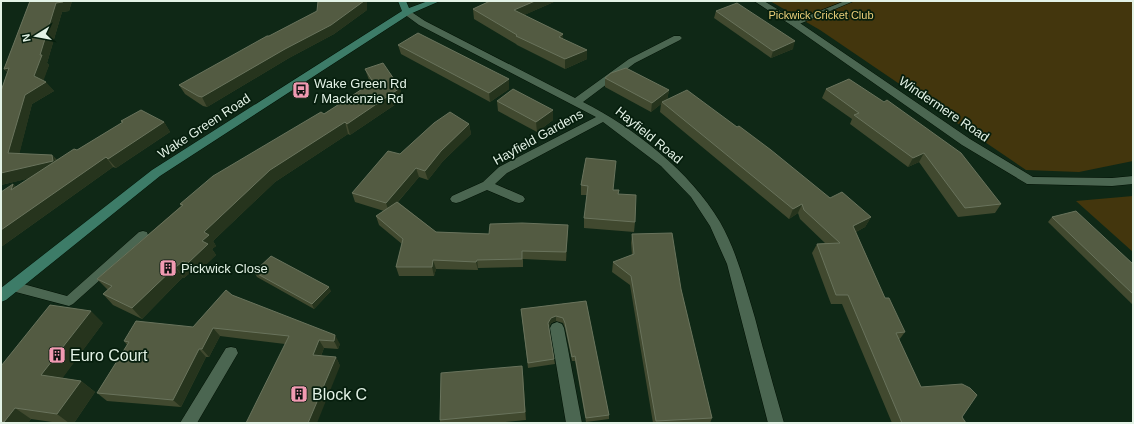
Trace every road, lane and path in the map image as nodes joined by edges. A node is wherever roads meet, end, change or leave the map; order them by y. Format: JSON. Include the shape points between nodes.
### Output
{"nodes":[{"id":1,"x":402,"y":1,"type":"edge"},
{"id":2,"x":436,"y":1,"type":"edge"},
{"id":3,"x":758,"y":1,"type":"edge"},
{"id":4,"x":851,"y":1,"type":"edge"},
{"id":5,"x":407,"y":12,"type":"junction"},
{"id":6,"x":794,"y":23,"type":"junction"},
{"id":7,"x":677,"y":38,"type":"dead end"},
{"id":8,"x":576,"y":102,"type":"junction"},
{"id":9,"x":604,"y":117,"type":"junction"},
{"id":10,"x":1133,"y":180,"type":"edge"},
{"id":11,"x":487,"y":185,"type":"junction"},
{"id":12,"x":456,"y":199,"type":"dead end"},
{"id":13,"x":519,"y":199,"type":"dead end"},
{"id":14,"x":143,"y":235,"type":"dead end"},
{"id":15,"x":12,"y":286,"type":"junction"},
{"id":16,"x":1,"y":296,"type":"edge"},
{"id":17,"x":557,"y":328,"type":"dead end"},
{"id":18,"x":231,"y":353,"type":"dead end"},
{"id":19,"x":188,"y":423,"type":"edge"},
{"id":20,"x":574,"y":423,"type":"edge"},
{"id":21,"x":776,"y":423,"type":"edge"}],
"edges":[{"from":1,"to":5,"type":"main road"},
{"from":2,"to":5,"type":"main road","name":"Wake Green Road"},
{"from":3,"to":6,"type":"street","name":"Windermere Road"},
{"from":4,"to":6,"type":"lane"},
{"from":5,"to":8,"type":"street","name":"Hayfield Road","via":[[422,23]]},
{"from":5,"to":15,"type":"main road","name":"Wake Green Road","via":[[156,173]]},
{"from":6,"to":10,"type":"street","name":"Windermere Road","via":[[966,142],[1031,182]]},
{"from":7,"to":8,"type":"street","via":[[632,61]]},
{"from":8,"to":9,"type":"street","name":"Hayfield Road"},
{"from":9,"to":11,"type":"street","name":"Hayfield Gardens","via":[[503,170]]},
{"from":9,"to":21,"type":"street","name":"Hayfield Road","via":[[665,163],[695,194],[715,224],[733,264]]},
{"from":11,"to":12,"type":"street","name":"Hayfield Gardens"},
{"from":11,"to":13,"type":"street","name":"Hayfield Gardens"},
{"from":14,"to":15,"type":"lane","via":[[69,301]]},
{"from":15,"to":16,"type":"main road","name":"Wake Green Road"},
{"from":17,"to":20,"type":"street"},
{"from":18,"to":19,"type":"street"}]}
